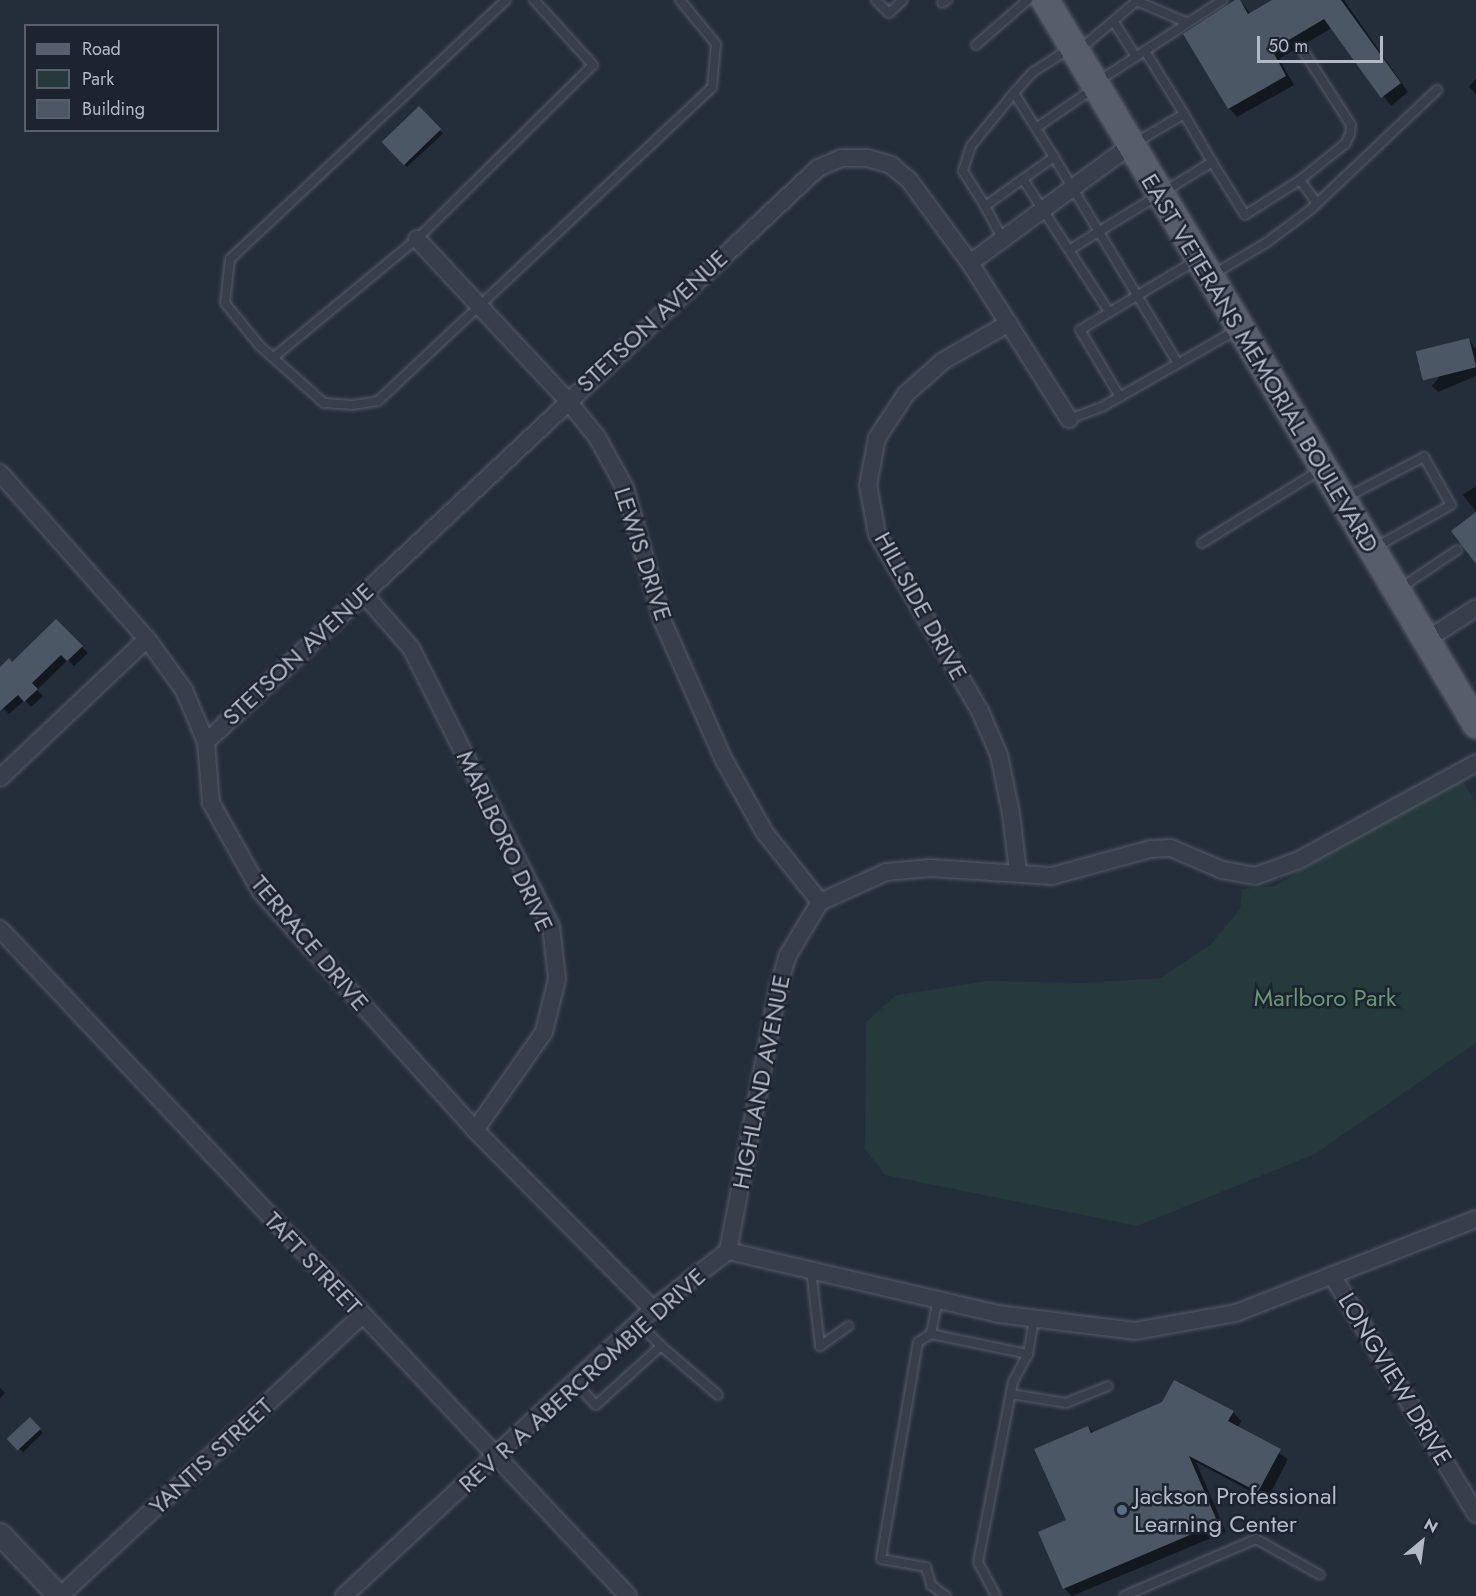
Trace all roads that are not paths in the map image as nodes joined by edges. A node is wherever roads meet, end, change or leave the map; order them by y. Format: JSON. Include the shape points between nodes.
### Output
{"nodes":[{"id":1,"x":506,"y":0,"type":"edge"},
{"id":2,"x":534,"y":0,"type":"edge"},
{"id":3,"x":680,"y":0,"type":"edge"},
{"id":4,"x":876,"y":0,"type":"edge"},
{"id":5,"x":903,"y":0,"type":"edge"},
{"id":6,"x":1028,"y":0,"type":"edge"},
{"id":7,"x":1045,"y":0,"type":"edge"},
{"id":8,"x":1223,"y":0,"type":"edge"},
{"id":9,"x":1138,"y":1,"type":"edge"},
{"id":10,"x":1114,"y":22,"type":"junction"},
{"id":11,"x":1188,"y":23,"type":"junction"},
{"id":12,"x":976,"y":45,"type":"dead end"},
{"id":13,"x":1074,"y":50,"type":"junction"},
{"id":14,"x":1144,"y":51,"type":"junction"},
{"id":15,"x":1304,"y":52,"type":"dead end"},
{"id":16,"x":1136,"y":57,"type":"junction"},
{"id":17,"x":1095,"y":86,"type":"junction"},
{"id":18,"x":1437,"y":90,"type":"dead end"},
{"id":19,"x":1014,"y":93,"type":"junction"},
{"id":20,"x":1184,"y":114,"type":"junction"},
{"id":21,"x":1036,"y":128,"type":"junction"},
{"id":22,"x":1130,"y":146,"type":"junction"},
{"id":23,"x":1054,"y":157,"type":"junction"},
{"id":24,"x":1212,"y":162,"type":"junction"},
{"id":25,"x":1023,"y":179,"type":"junction"},
{"id":26,"x":1300,"y":180,"type":"junction"},
{"id":27,"x":1073,"y":188,"type":"junction"},
{"id":28,"x":1160,"y":194,"type":"junction"},
{"id":29,"x":1317,"y":203,"type":"junction"},
{"id":30,"x":986,"y":207,"type":"junction"},
{"id":31,"x":1044,"y":210,"type":"junction"},
{"id":32,"x":1099,"y":231,"type":"junction"},
{"id":33,"x":417,"y":239,"type":"junction"},
{"id":34,"x":1003,"y":240,"type":"junction"},
{"id":35,"x":1069,"y":250,"type":"junction"},
{"id":36,"x":970,"y":263,"type":"junction"},
{"id":37,"x":1203,"y":268,"type":"junction"},
{"id":38,"x":1137,"y":295,"type":"junction"},
{"id":39,"x":479,"y":306,"type":"junction"},
{"id":40,"x":1109,"y":312,"type":"junction"},
{"id":41,"x":1009,"y":323,"type":"junction"},
{"id":42,"x":1239,"y":328,"type":"junction"},
{"id":43,"x":275,"y":356,"type":"junction"},
{"id":44,"x":1178,"y":363,"type":"junction"},
{"id":45,"x":1120,"y":397,"type":"junction"},
{"id":46,"x":567,"y":400,"type":"junction"},
{"id":47,"x":1069,"y":419,"type":"joint"},
{"id":48,"x":1323,"y":469,"type":"junction"},
{"id":49,"x":3,"y":483,"type":"edge"},
{"id":50,"x":1342,"y":500,"type":"junction"},
{"id":51,"x":1202,"y":543,"type":"dead end"},
{"id":52,"x":1371,"y":550,"type":"junction"},
{"id":53,"x":1457,"y":550,"type":"dead end"},
{"id":54,"x":1396,"y":591,"type":"junction"},
{"id":55,"x":363,"y":593,"type":"junction"},
{"id":56,"x":1476,"y":608,"type":"edge"},
{"id":57,"x":147,"y":639,"type":"junction"},
{"id":58,"x":1425,"y":640,"type":"junction"},
{"id":59,"x":1476,"y":724,"type":"edge"},
{"id":60,"x":206,"y":742,"type":"junction"},
{"id":61,"x":1476,"y":763,"type":"edge"},
{"id":62,"x":0,"y":778,"type":"edge"},
{"id":63,"x":1018,"y":872,"type":"junction"},
{"id":64,"x":820,"y":902,"type":"junction"},
{"id":65,"x":0,"y":928,"type":"edge"},
{"id":66,"x":475,"y":1130,"type":"junction"},
{"id":67,"x":1475,"y":1223,"type":"edge"},
{"id":68,"x":728,"y":1251,"type":"junction"},
{"id":69,"x":811,"y":1270,"type":"junction"},
{"id":70,"x":1332,"y":1275,"type":"junction"},
{"id":71,"x":938,"y":1300,"type":"junction"},
{"id":72,"x":654,"y":1309,"type":"junction"},
{"id":73,"x":362,"y":1315,"type":"junction"},
{"id":74,"x":1034,"y":1319,"type":"junction"},
{"id":75,"x":639,"y":1323,"type":"junction"},
{"id":76,"x":849,"y":1326,"type":"dead end"},
{"id":77,"x":931,"y":1334,"type":"junction"},
{"id":78,"x":661,"y":1346,"type":"junction"},
{"id":79,"x":1028,"y":1354,"type":"junction"},
{"id":80,"x":575,"y":1382,"type":"junction"},
{"id":81,"x":1108,"y":1386,"type":"dead end"},
{"id":82,"x":1011,"y":1394,"type":"junction"},
{"id":83,"x":718,"y":1395,"type":"dead end"},
{"id":84,"x":496,"y":1456,"type":"junction"},
{"id":85,"x":1476,"y":1514,"type":"edge"},
{"id":86,"x":0,"y":1534,"type":"edge"},
{"id":87,"x":1320,"y":1575,"type":"dead end"},
{"id":88,"x":351,"y":1594,"type":"edge"},
{"id":89,"x":992,"y":1595,"type":"edge"},
{"id":90,"x":59,"y":1596,"type":"edge"},
{"id":91,"x":628,"y":1596,"type":"edge"},
{"id":92,"x":946,"y":1596,"type":"edge"},
{"id":93,"x":1124,"y":1596,"type":"edge"}],
"edges":[{"from":1,"to":43,"type":"lane","via":[[230,259],[225,303],[260,346]]},
{"from":2,"to":33,"type":"lane","via":[[593,65]]},
{"from":3,"to":39,"type":"lane","via":[[716,44],[712,87]]},
{"from":4,"to":5,"type":"lane","via":[[889,13]]},
{"from":6,"to":12,"type":"lane"},
{"from":7,"to":13,"type":"main road","name":"EAST VETERANS MEMORIAL BOULEVARD"},
{"from":8,"to":11,"type":"lane"},
{"from":9,"to":10,"type":"lane"},
{"from":9,"to":11,"type":"lane"},
{"from":10,"to":13,"type":"lane"},
{"from":10,"to":16,"type":"lane"},
{"from":11,"to":14,"type":"lane"},
{"from":13,"to":17,"type":"main road","name":"EAST VETERANS MEMORIAL BOULEVARD"},
{"from":13,"to":19,"type":"lane","via":[[1033,72]]},
{"from":14,"to":16,"type":"lane"},
{"from":14,"to":20,"type":"lane"},
{"from":15,"to":26,"type":"lane","via":[[1350,124],[1350,134],[1345,144]]},
{"from":16,"to":17,"type":"lane"},
{"from":17,"to":21,"type":"lane"},
{"from":17,"to":22,"type":"main road","name":"EAST VETERANS MEMORIAL BOULEVARD"},
{"from":18,"to":29,"type":"lane"},
{"from":19,"to":21,"type":"lane"},
{"from":19,"to":30,"type":"lane","via":[[971,146],[963,171]]},
{"from":20,"to":22,"type":"lane"},
{"from":20,"to":24,"type":"lane"},
{"from":21,"to":23,"type":"lane"},
{"from":22,"to":27,"type":"street"},
{"from":22,"to":28,"type":"main road","name":"EAST VETERANS MEMORIAL BOULEVARD"},
{"from":23,"to":25,"type":"lane"},
{"from":23,"to":27,"type":"lane"},
{"from":24,"to":26,"type":"lane","via":[[1245,214]]},
{"from":24,"to":28,"type":"lane"},
{"from":25,"to":30,"type":"lane"},
{"from":25,"to":31,"type":"lane"},
{"from":26,"to":29,"type":"lane"},
{"from":27,"to":31,"type":"street"},
{"from":27,"to":32,"type":"lane"},
{"from":28,"to":32,"type":"lane"},
{"from":28,"to":37,"type":"main road","name":"EAST VETERANS MEMORIAL BOULEVARD"},
{"from":29,"to":37,"type":"lane","via":[[1266,243]]},
{"from":30,"to":34,"type":"lane"},
{"from":31,"to":34,"type":"street"},
{"from":31,"to":35,"type":"lane"},
{"from":32,"to":35,"type":"lane"},
{"from":32,"to":38,"type":"lane"},
{"from":33,"to":39,"type":"street","name":"LEWIS DRIVE"},
{"from":33,"to":43,"type":"lane"},
{"from":34,"to":36,"type":"street"},
{"from":35,"to":40,"type":"lane"},
{"from":36,"to":41,"type":"street","name":"STETSON AVENUE"},
{"from":36,"to":46,"type":"street","name":"STETSON AVENUE","via":[[909,180],[891,165],[867,158],[841,158],[818,168]]},
{"from":37,"to":38,"type":"lane"},
{"from":37,"to":42,"type":"main road","name":"EAST VETERANS MEMORIAL BOULEVARD"},
{"from":38,"to":40,"type":"lane"},
{"from":38,"to":44,"type":"lane"},
{"from":39,"to":43,"type":"lane","via":[[378,401],[324,404]]},
{"from":39,"to":46,"type":"street","name":"LEWIS DRIVE"},
{"from":40,"to":45,"type":"lane","via":[[1080,330]]},
{"from":41,"to":47,"type":"street","name":"STETSON AVENUE"},
{"from":41,"to":63,"type":"street","name":"HILLSIDE DRIVE","via":[[943,361],[906,394],[877,438],[868,485],[877,534],[980,711],[999,755]]},
{"from":42,"to":44,"type":"lane"},
{"from":42,"to":48,"type":"main road","name":"EAST VETERANS MEMORIAL BOULEVARD"},
{"from":44,"to":45,"type":"lane"},
{"from":45,"to":47,"type":"lane"},
{"from":46,"to":55,"type":"street","name":"STETSON AVENUE"},
{"from":46,"to":64,"type":"street","name":"LEWIS DRIVE","via":[[597,437],[625,488],[663,622],[724,760],[765,833]]},
{"from":48,"to":50,"type":"main road","name":"EAST VETERANS MEMORIAL BOULEVARD"},
{"from":48,"to":51,"type":"lane"},
{"from":49,"to":57,"type":"street","name":"TERRACE DRIVE"},
{"from":50,"to":52,"type":"main road","name":"EAST VETERANS MEMORIAL BOULEVARD"},
{"from":50,"to":52,"type":"lane","via":[[1424,457],[1451,504]]},
{"from":52,"to":54,"type":"main road","name":"EAST VETERANS MEMORIAL BOULEVARD"},
{"from":53,"to":54,"type":"lane"},
{"from":54,"to":58,"type":"main road","name":"EAST VETERANS MEMORIAL BOULEVARD"},
{"from":55,"to":60,"type":"street","name":"STETSON AVENUE"},
{"from":55,"to":66,"type":"street","name":"MARLBORO DRIVE","via":[[411,648],[551,926],[557,979],[544,1032]]},
{"from":56,"to":58,"type":"street"},
{"from":57,"to":60,"type":"street","name":"TERRACE DRIVE","via":[[184,690]]},
{"from":57,"to":62,"type":"street"},
{"from":58,"to":59,"type":"main road","name":"EAST VETERANS MEMORIAL BOULEVARD"},
{"from":60,"to":66,"type":"street","name":"TERRACE DRIVE","via":[[211,802],[261,892]]},
{"from":61,"to":63,"type":"street","via":[[1299,860],[1255,876],[1222,870],[1172,848],[1150,849],[1052,876]]},
{"from":63,"to":64,"type":"street","via":[[930,868],[886,872]]},
{"from":64,"to":68,"type":"street","name":"HIGHLAND AVENUE","via":[[788,955],[778,989]]},
{"from":65,"to":73,"type":"street","name":"TAFT STREET"},
{"from":66,"to":72,"type":"street","name":"TERRACE DRIVE"},
{"from":67,"to":70,"type":"street","name":"REV R A ABERCROMBIE DRIVE"},
{"from":68,"to":69,"type":"street","name":"REV R A ABERCROMBIE DRIVE"},
{"from":68,"to":72,"type":"street","name":"REV R A ABERCROMBIE DRIVE"},
{"from":69,"to":71,"type":"street","name":"REV R A ABERCROMBIE DRIVE"},
{"from":69,"to":76,"type":"lane","via":[[820,1346]]},
{"from":70,"to":74,"type":"street","name":"REV R A ABERCROMBIE DRIVE","via":[[1236,1313],[1135,1331]]},
{"from":70,"to":85,"type":"street","name":"LONGVIEW DRIVE"},
{"from":71,"to":74,"type":"street","name":"REV R A ABERCROMBIE DRIVE"},
{"from":71,"to":77,"type":"lane"},
{"from":72,"to":75,"type":"street","name":"REV R A ABERCROMBIE DRIVE"},
{"from":73,"to":84,"type":"street","name":"TAFT STREET"},
{"from":73,"to":90,"type":"street","name":"YANTIS STREET"},
{"from":74,"to":79,"type":"lane"},
{"from":75,"to":78,"type":"lane"},
{"from":75,"to":80,"type":"street","name":"REV R A ABERCROMBIE DRIVE"},
{"from":77,"to":79,"type":"lane"},
{"from":77,"to":92,"type":"lane","via":[[918,1342],[881,1559],[926,1568],[931,1585]]},
{"from":78,"to":80,"type":"lane","via":[[596,1405]]},
{"from":78,"to":83,"type":"lane"},
{"from":79,"to":82,"type":"lane"},
{"from":80,"to":84,"type":"street","name":"REV R A ABERCROMBIE DRIVE"},
{"from":81,"to":82,"type":"lane","via":[[1066,1403]]},
{"from":82,"to":89,"type":"lane","via":[[978,1562]]},
{"from":84,"to":88,"type":"street","name":"REV R A ABERCROMBIE DRIVE"},
{"from":84,"to":91,"type":"street","name":"TAFT STREET"},
{"from":86,"to":90,"type":"street"},
{"from":87,"to":93,"type":"lane","via":[[1256,1539]]}]}
